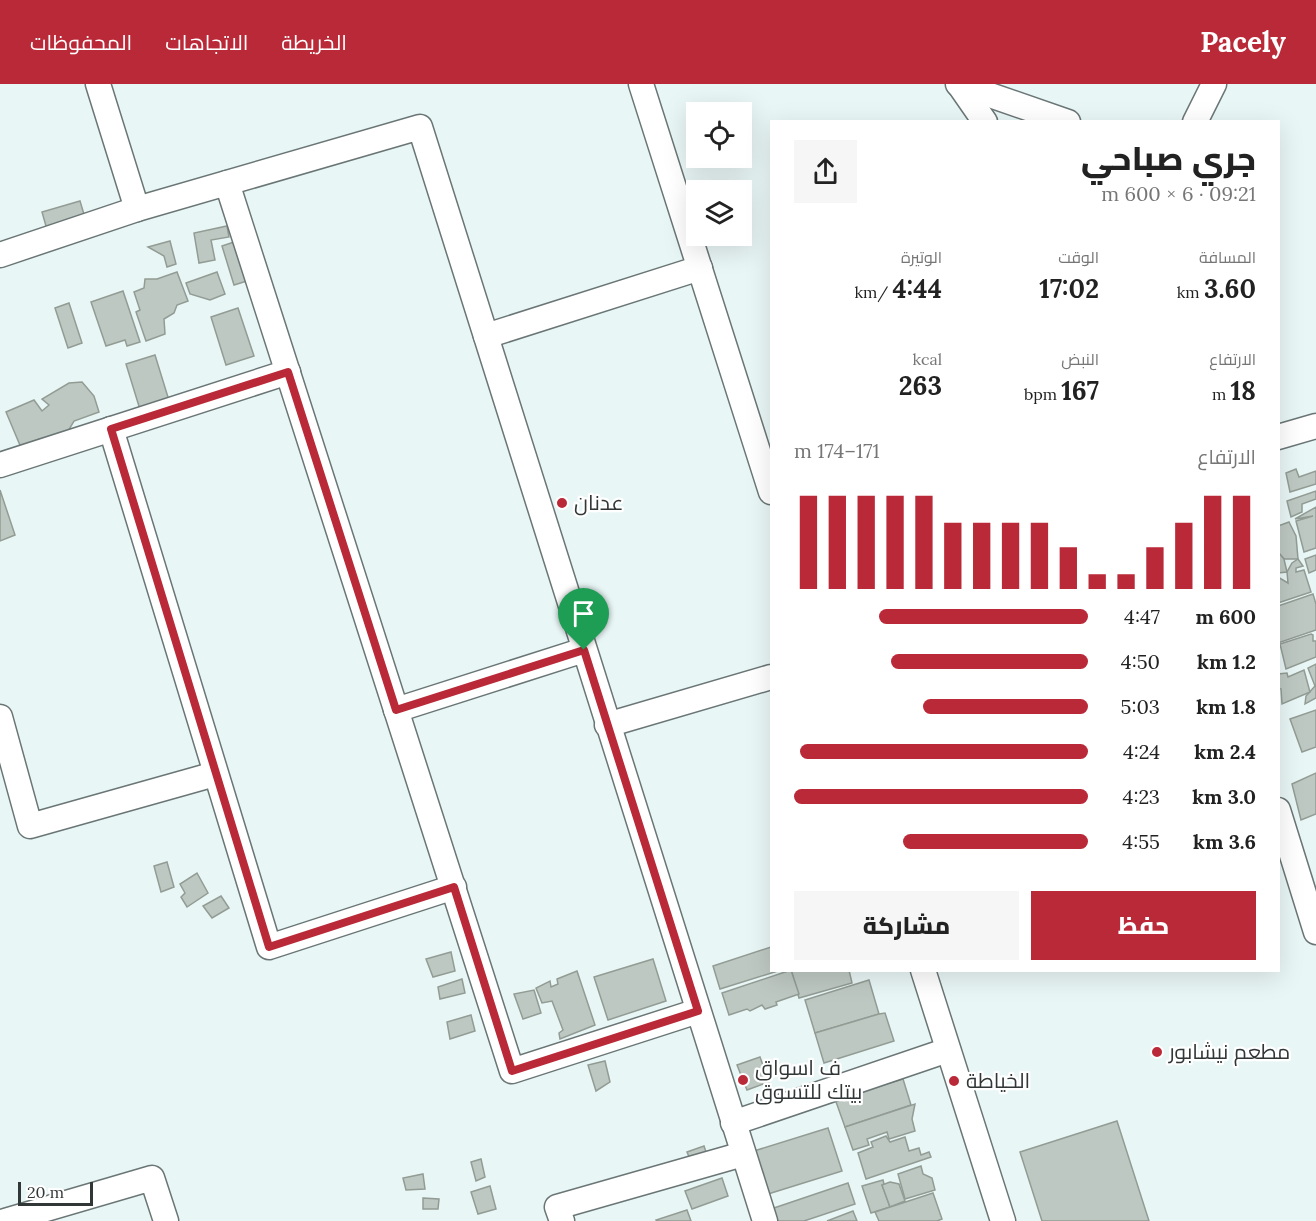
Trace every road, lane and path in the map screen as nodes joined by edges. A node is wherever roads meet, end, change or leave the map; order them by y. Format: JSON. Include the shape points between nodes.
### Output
{"nodes":[{"id":1,"x":98,"y":84,"type":"edge"},
{"id":2,"x":642,"y":84,"type":"edge"},
{"id":3,"x":1214,"y":84,"type":"edge"},
{"id":4,"x":959,"y":85,"type":"edge"},
{"id":5,"x":984,"y":120,"type":"edge"},
{"id":6,"x":1062,"y":120,"type":"edge"},
{"id":7,"x":1196,"y":120,"type":"edge"},
{"id":8,"x":227,"y":183,"type":"junction"},
{"id":9,"x":137,"y":209,"type":"junction"},
{"id":10,"x":0,"y":255,"type":"edge"},
{"id":11,"x":700,"y":268,"type":"junction"},
{"id":12,"x":486,"y":336,"type":"junction"},
{"id":13,"x":288,"y":372,"type":"junction"},
{"id":14,"x":1316,"y":426,"type":"edge"},
{"id":15,"x":111,"y":429,"type":"junction"},
{"id":16,"x":1280,"y":436,"type":"edge"},
{"id":17,"x":0,"y":465,"type":"edge"},
{"id":18,"x":770,"y":489,"type":"edge"},
{"id":19,"x":584,"y":650,"type":"junction"},
{"id":20,"x":770,"y":677,"type":"edge"},
{"id":21,"x":396,"y":710,"type":"junction"},
{"id":22,"x":0,"y":717,"type":"edge"},
{"id":23,"x":607,"y":724,"type":"junction"},
{"id":24,"x":215,"y":774,"type":"junction"},
{"id":25,"x":1280,"y":816,"type":"edge"},
{"id":26,"x":454,"y":887,"type":"junction"},
{"id":27,"x":1316,"y":932,"type":"edge"},
{"id":28,"x":924,"y":972,"type":"edge"},
{"id":29,"x":698,"y":1011,"type":"junction"},
{"id":30,"x":948,"y":1050,"type":"junction"},
{"id":31,"x":734,"y":1123,"type":"junction"},
{"id":32,"x":743,"y":1154,"type":"junction"},
{"id":33,"x":5,"y":1221,"type":"edge"},
{"id":34,"x":166,"y":1221,"type":"edge"},
{"id":35,"x":562,"y":1221,"type":"edge"},
{"id":36,"x":765,"y":1221,"type":"edge"},
{"id":37,"x":1002,"y":1221,"type":"edge"}],
"edges":[{"from":1,"to":9,"type":"street"},
{"from":2,"to":11,"type":"street"},
{"from":3,"to":7,"type":"street"},
{"from":4,"to":5,"type":"street"},
{"from":4,"to":6,"type":"street"},
{"from":8,"to":9,"type":"street"},
{"from":8,"to":12,"type":"street","via":[[420,127]]},
{"from":8,"to":13,"type":"street"},
{"from":9,"to":10,"type":"street"},
{"from":11,"to":12,"type":"street"},
{"from":11,"to":18,"type":"street"},
{"from":12,"to":19,"type":"street"},
{"from":13,"to":15,"type":"street"},
{"from":13,"to":21,"type":"street"},
{"from":14,"to":16,"type":"street"},
{"from":15,"to":17,"type":"street"},
{"from":15,"to":24,"type":"street"},
{"from":19,"to":21,"type":"street"},
{"from":19,"to":23,"type":"street"},
{"from":20,"to":23,"type":"street"},
{"from":21,"to":26,"type":"street"},
{"from":22,"to":24,"type":"street","via":[[30,826]]},
{"from":23,"to":29,"type":"street"},
{"from":24,"to":26,"type":"street","via":[[269,947]]},
{"from":25,"to":27,"type":"street"},
{"from":26,"to":29,"type":"street","via":[[512,1071]]},
{"from":28,"to":30,"type":"street"},
{"from":29,"to":31,"type":"street"},
{"from":30,"to":31,"type":"street"},
{"from":30,"to":37,"type":"street"},
{"from":31,"to":32,"type":"street"},
{"from":32,"to":35,"type":"street","via":[[557,1207]]},
{"from":32,"to":36,"type":"street"},
{"from":33,"to":34,"type":"street","via":[[152,1178]]}]}
